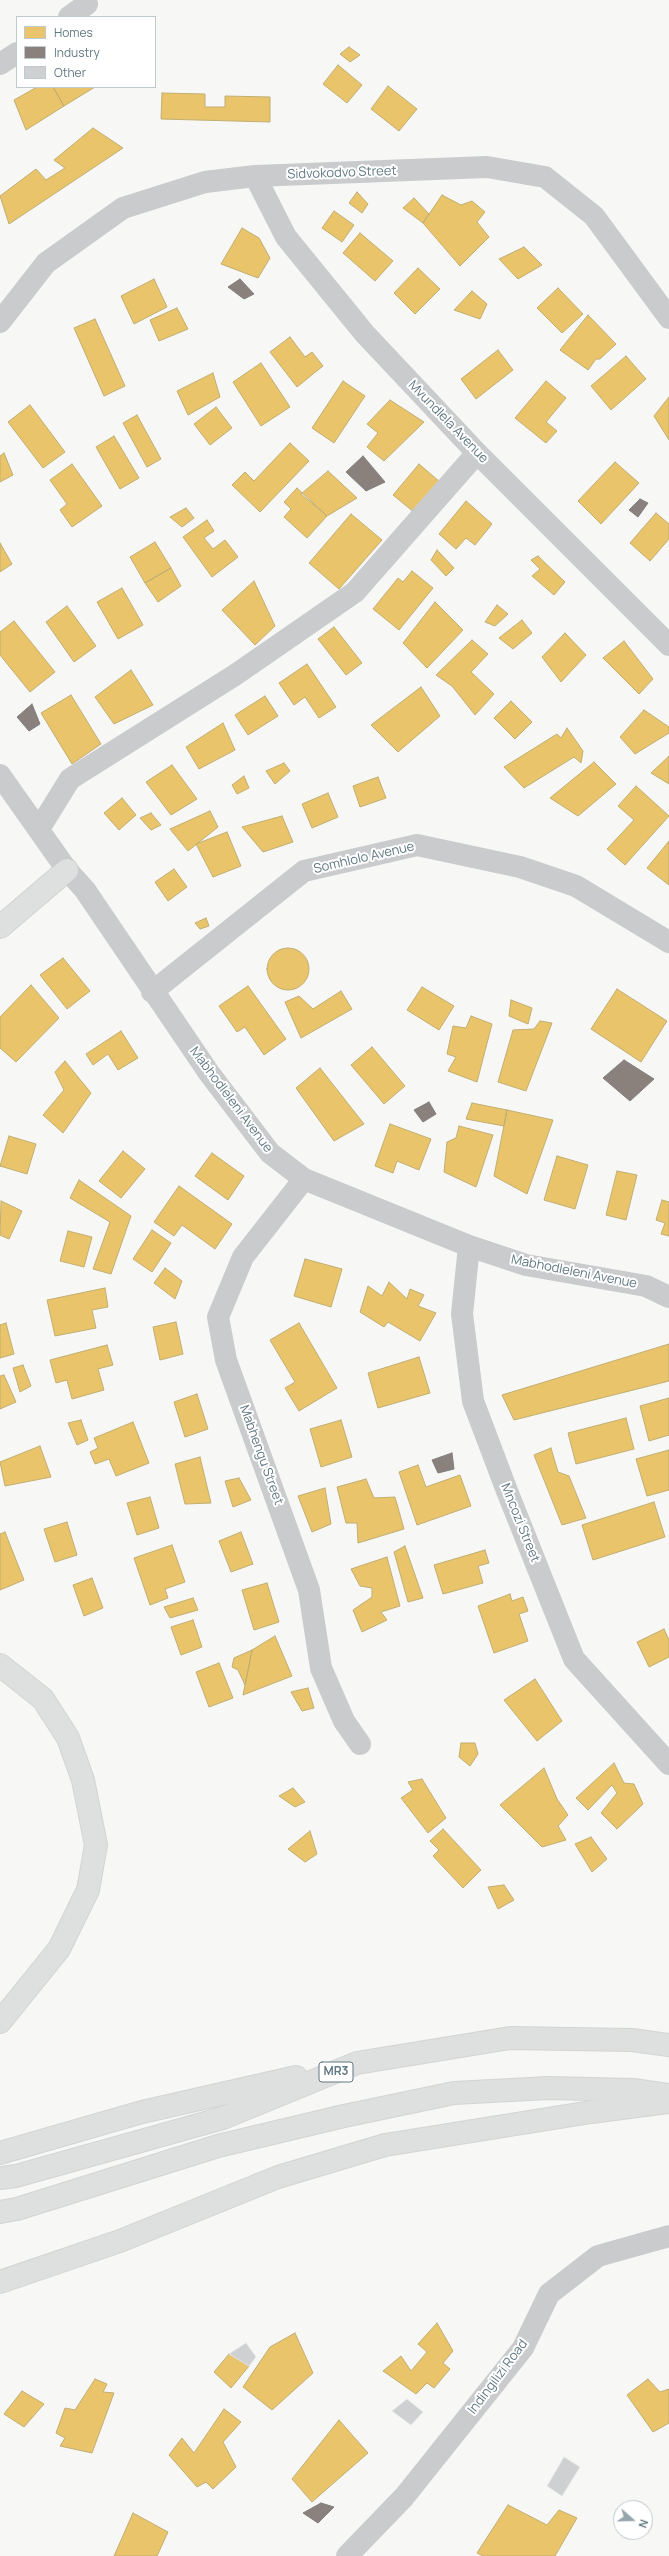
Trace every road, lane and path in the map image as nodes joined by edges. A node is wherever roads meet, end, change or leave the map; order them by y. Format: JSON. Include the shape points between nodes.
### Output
{"nodes":[{"id":1,"x":87,"y":4,"type":"dead end"},
{"id":2,"x":69,"y":16,"type":"edge"},
{"id":3,"x":16,"y":54,"type":"edge"},
{"id":4,"x":0,"y":64,"type":"edge"},
{"id":5,"x":256,"y":176,"type":"junction"},
{"id":6,"x":669,"y":318,"type":"edge"},
{"id":7,"x":0,"y":322,"type":"edge"},
{"id":8,"x":477,"y":453,"type":"junction"},
{"id":9,"x":669,"y":645,"type":"edge"},
{"id":10,"x":0,"y":775,"type":"edge"},
{"id":11,"x":39,"y":829,"type":"junction"},
{"id":12,"x":68,"y":870,"type":"junction"},
{"id":13,"x":0,"y":927,"type":"edge"},
{"id":14,"x":669,"y":942,"type":"edge"},
{"id":15,"x":152,"y":992,"type":"junction"},
{"id":16,"x":304,"y":1179,"type":"junction"},
{"id":17,"x":469,"y":1246,"type":"junction"},
{"id":18,"x":669,"y":1297,"type":"edge"},
{"id":19,"x":0,"y":1665,"type":"edge"},
{"id":20,"x":360,"y":1744,"type":"dead end"},
{"id":21,"x":669,"y":1764,"type":"edge"},
{"id":22,"x":0,"y":2022,"type":"edge"},
{"id":23,"x":669,"y":2046,"type":"edge"},
{"id":24,"x":357,"y":2063,"type":"junction"},
{"id":25,"x":669,"y":2095,"type":"edge"},
{"id":26,"x":669,"y":2102,"type":"edge"},
{"id":27,"x":0,"y":2153,"type":"edge"},
{"id":28,"x":8,"y":2177,"type":"edge"},
{"id":29,"x":8,"y":2210,"type":"edge"},
{"id":30,"x":669,"y":2236,"type":"edge"},
{"id":31,"x":0,"y":2282,"type":"edge"},
{"id":32,"x":347,"y":2556,"type":"edge"}],
"edges":[{"from":1,"to":2,"type":"street"},
{"from":3,"to":4,"type":"street"},
{"from":5,"to":6,"type":"street","name":"Sidvokodvo Street","via":[[487,167],[545,177],[594,216]]},
{"from":5,"to":7,"type":"street","name":"Sidvokodvo Street","via":[[205,182],[123,208],[46,263]]},
{"from":5,"to":8,"type":"street","name":"Mvundlela Avenue","via":[[286,238],[365,334]]},
{"from":8,"to":9,"type":"street","name":"Mvundlela Avenue"},
{"from":8,"to":11,"type":"street","via":[[355,592],[235,675],[70,779]]},
{"from":10,"to":11,"type":"street","name":"Mabhodleleni Avenue"},
{"from":11,"to":12,"type":"street","name":"Mabhodleleni Avenue"},
{"from":12,"to":13,"type":"main road"},
{"from":12,"to":15,"type":"street","name":"Mabhodleleni Avenue","via":[[85,890]]},
{"from":14,"to":15,"type":"street","name":"Somhlolo Avenue","via":[[576,886],[520,867],[417,845],[304,872]]},
{"from":15,"to":16,"type":"street","name":"Mabhodleleni Avenue","via":[[270,1153]]},
{"from":16,"to":17,"type":"street","name":"Mabhodleleni Avenue"},
{"from":16,"to":20,"type":"street","name":"Mabhengu Street","via":[[243,1257],[218,1317],[226,1360],[309,1590],[320,1668],[344,1721]]},
{"from":17,"to":18,"type":"street","name":"Mabhodleleni Avenue","via":[[526,1265],[646,1286]]},
{"from":17,"to":21,"type":"street","name":"Mncozi Street","via":[[462,1314],[473,1401],[507,1491],[574,1659]]},
{"from":19,"to":22,"type":"main road","via":[[43,1700],[68,1738],[82,1780],[96,1846],[88,1890],[59,1949]]},
{"from":23,"to":24,"type":"main road","number":"MR3","via":[[632,2040],[510,2038]]},
{"from":24,"to":27,"type":"main road","via":[[142,2112]]},
{"from":24,"to":28,"type":"main road","number":"MR3","via":[[223,2118]]},
{"from":25,"to":29,"type":"main road","via":[[633,2090],[549,2088],[454,2093],[218,2146]]},
{"from":26,"to":31,"type":"main road","via":[[385,2145],[278,2177],[120,2241]]},
{"from":30,"to":32,"type":"street","name":"Indingilizi Road","via":[[598,2256],[549,2294],[523,2348],[404,2497]]}]}
